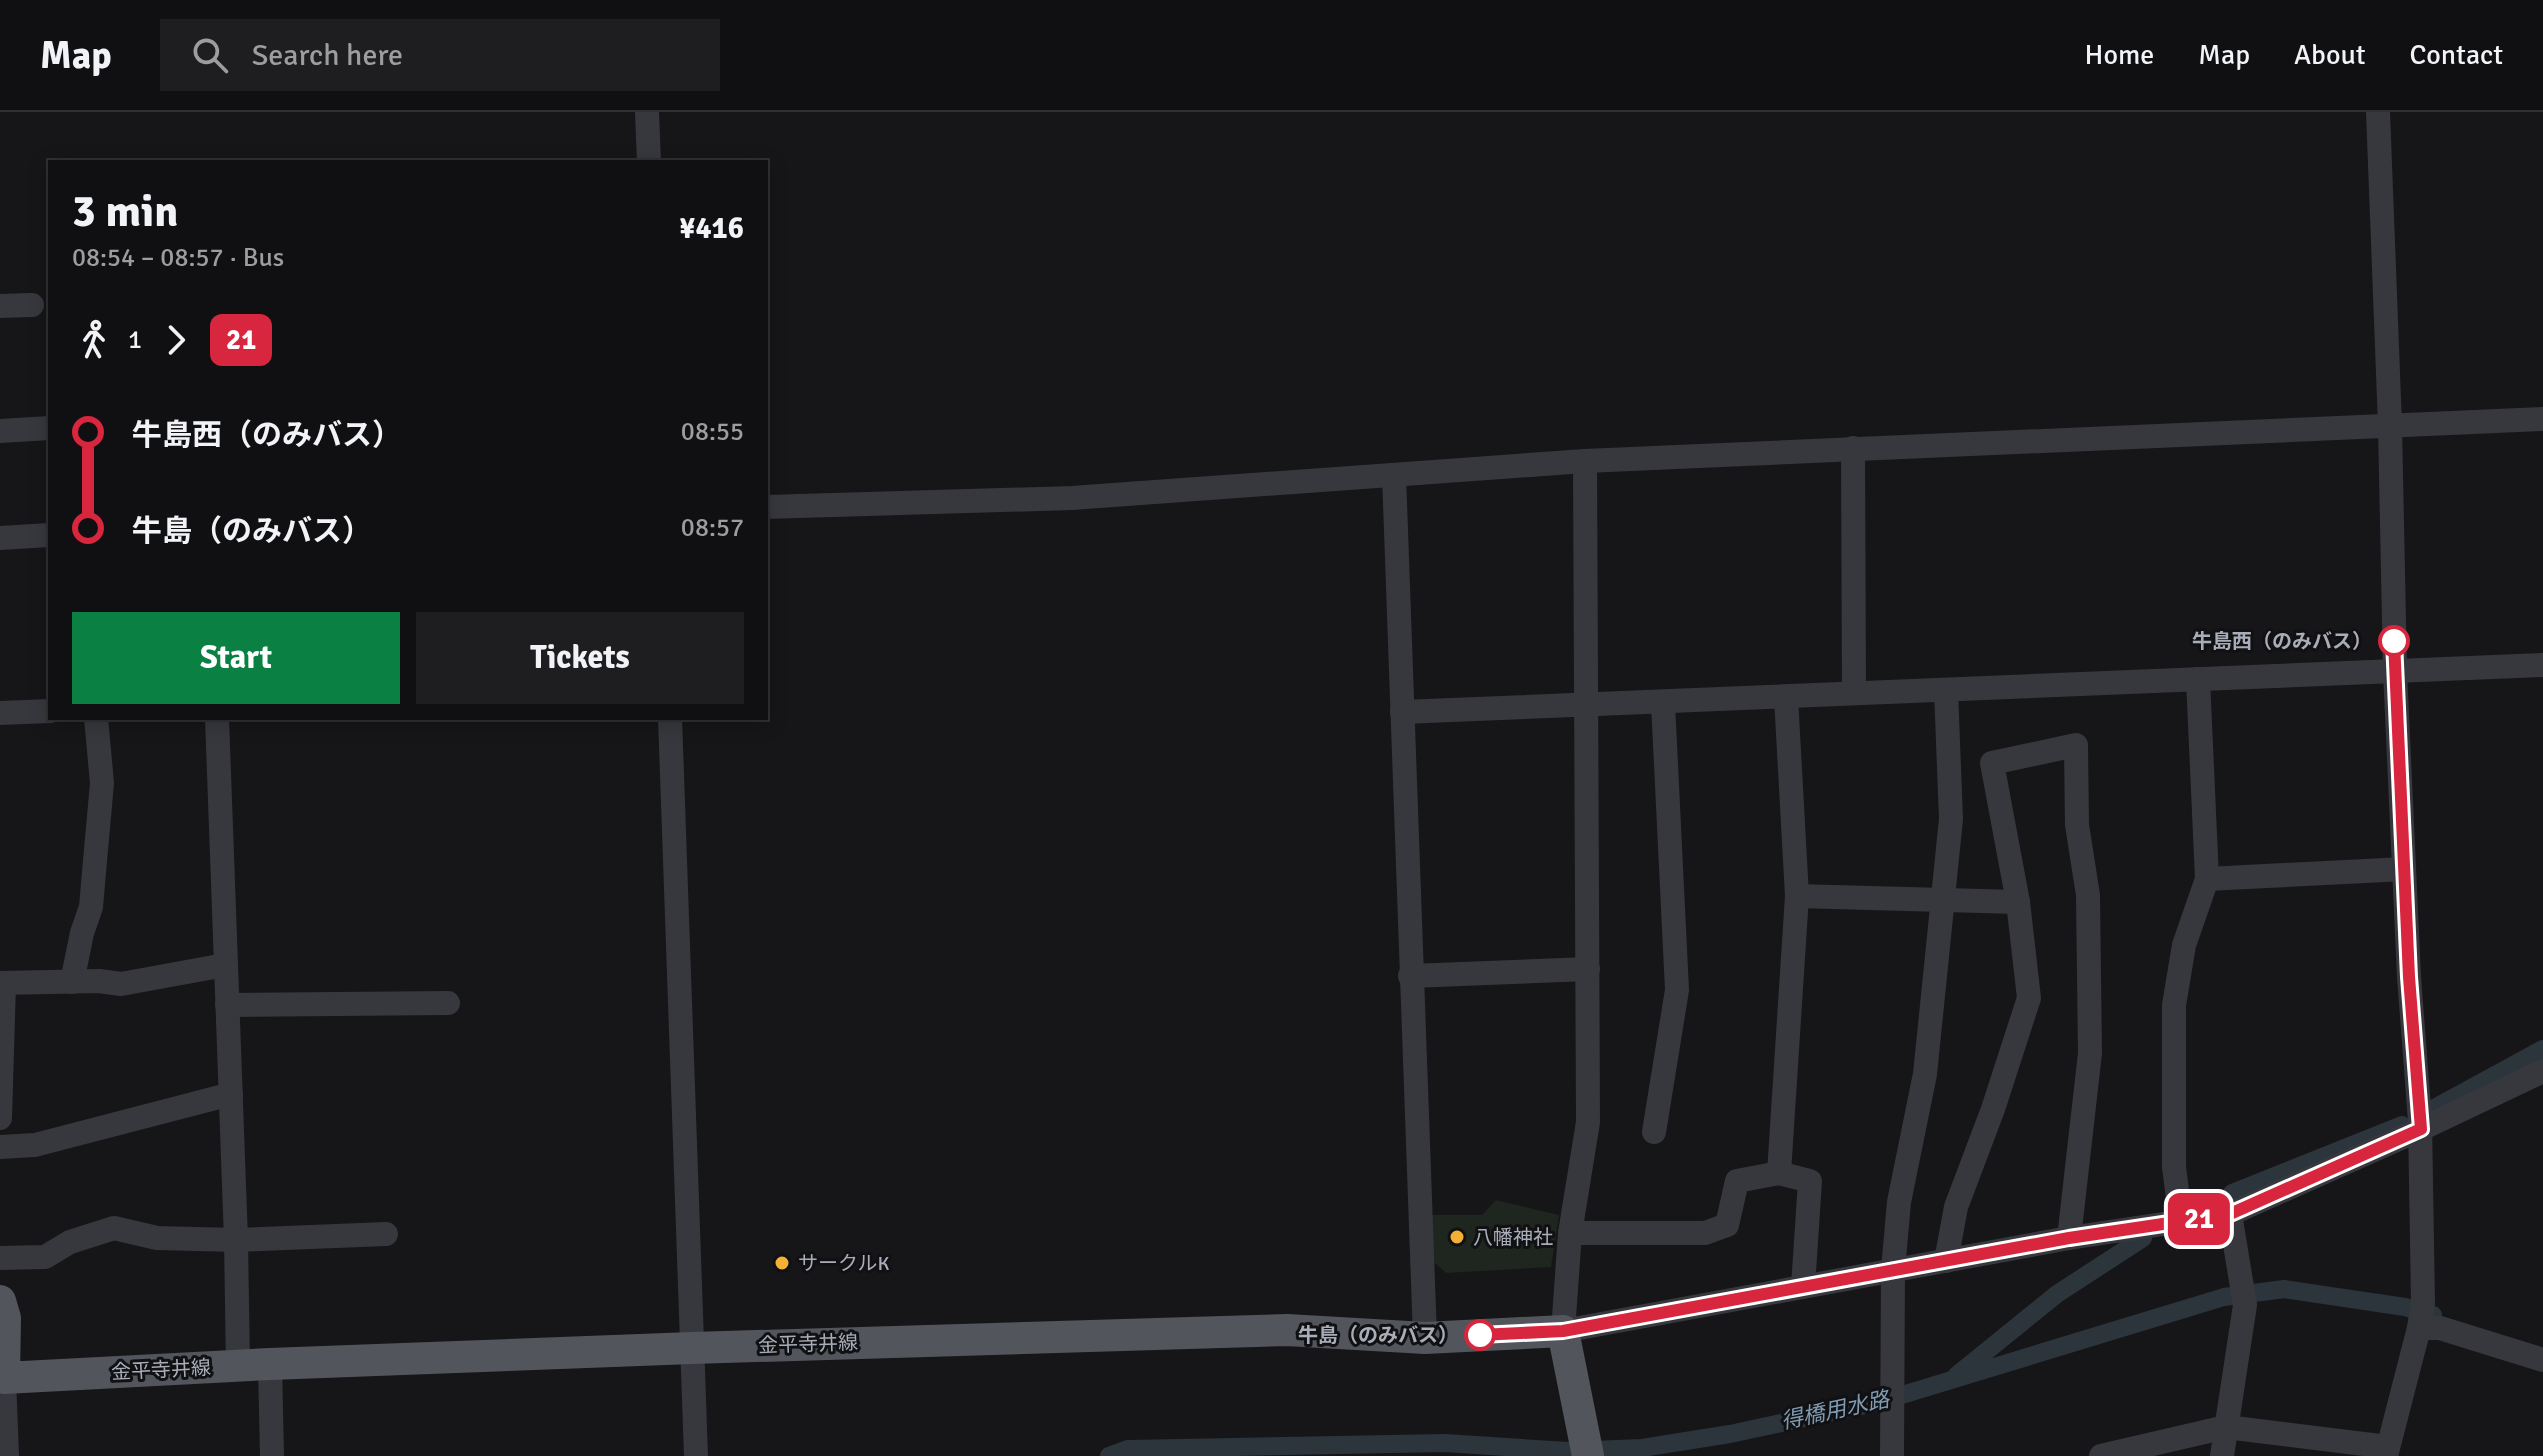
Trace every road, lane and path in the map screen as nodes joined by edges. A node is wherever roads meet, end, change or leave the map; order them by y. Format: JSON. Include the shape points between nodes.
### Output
{"nodes":[{"id":1,"x":647,"y":112,"type":"edge"},
{"id":2,"x":2378,"y":112,"type":"edge"},
{"id":3,"x":649,"y":160,"type":"edge"},
{"id":4,"x":32,"y":305,"type":"dead end"},
{"id":5,"x":0,"y":306,"type":"edge"},
{"id":6,"x":2543,"y":419,"type":"edge"},
{"id":7,"x":2390,"y":425,"type":"junction"},
{"id":8,"x":48,"y":428,"type":"edge"},
{"id":9,"x":0,"y":431,"type":"edge"},
{"id":10,"x":1853,"y":448,"type":"junction"},
{"id":11,"x":1585,"y":461,"type":"junction"},
{"id":12,"x":1394,"y":475,"type":"junction"},
{"id":13,"x":768,"y":507,"type":"edge"},
{"id":14,"x":48,"y":535,"type":"edge"},
{"id":15,"x":0,"y":538,"type":"edge"},
{"id":16,"x":2543,"y":665,"type":"edge"},
{"id":17,"x":2395,"y":671,"type":"junction"},
{"id":18,"x":2198,"y":679,"type":"junction"},
{"id":19,"x":1946,"y":690,"type":"junction"},
{"id":20,"x":1854,"y":693,"type":"junction"},
{"id":21,"x":1786,"y":697,"type":"junction"},
{"id":22,"x":1663,"y":703,"type":"junction"},
{"id":23,"x":1588,"y":706,"type":"junction"},
{"id":24,"x":48,"y":711,"type":"edge"},
{"id":25,"x":1402,"y":712,"type":"junction"},
{"id":26,"x":0,"y":713,"type":"edge"},
{"id":27,"x":96,"y":720,"type":"edge"},
{"id":28,"x":217,"y":720,"type":"edge"},
{"id":29,"x":670,"y":720,"type":"edge"},
{"id":30,"x":2404,"y":869,"type":"junction"},
{"id":31,"x":2207,"y":879,"type":"junction"},
{"id":32,"x":1797,"y":896,"type":"junction"},
{"id":33,"x":1942,"y":902,"type":"junction"},
{"id":34,"x":2018,"y":902,"type":"junction"},
{"id":35,"x":225,"y":965,"type":"junction"},
{"id":36,"x":1588,"y":969,"type":"junction"},
{"id":37,"x":1410,"y":976,"type":"junction"},
{"id":38,"x":72,"y":982,"type":"junction"},
{"id":39,"x":2,"y":983,"type":"edge"},
{"id":40,"x":448,"y":1003,"type":"dead end"},
{"id":41,"x":227,"y":1005,"type":"junction"},
{"id":42,"x":2543,"y":1071,"type":"edge"},
{"id":43,"x":231,"y":1094,"type":"junction"},
{"id":44,"x":0,"y":1118,"type":"edge"},
{"id":45,"x":2420,"y":1118,"type":"junction"},
{"id":46,"x":1654,"y":1132,"type":"dead end"},
{"id":47,"x":0,"y":1147,"type":"edge"},
{"id":48,"x":1779,"y":1173,"type":"junction"},
{"id":49,"x":2230,"y":1214,"type":"junction"},
{"id":50,"x":2181,"y":1222,"type":"junction"},
{"id":51,"x":1570,"y":1233,"type":"junction"},
{"id":52,"x":386,"y":1234,"type":"dead end"},
{"id":53,"x":2069,"y":1238,"type":"junction"},
{"id":54,"x":236,"y":1240,"type":"junction"},
{"id":55,"x":0,"y":1258,"type":"edge"},
{"id":56,"x":1946,"y":1261,"type":"junction"},
{"id":57,"x":1893,"y":1270,"type":"junction"},
{"id":58,"x":1803,"y":1287,"type":"junction"},
{"id":59,"x":0,"y":1301,"type":"edge"},
{"id":60,"x":2420,"y":1317,"type":"junction"},
{"id":61,"x":1563,"y":1331,"type":"junction"},
{"id":62,"x":1425,"y":1338,"type":"junction"},
{"id":63,"x":692,"y":1348,"type":"junction"},
{"id":64,"x":2543,"y":1360,"type":"edge"},
{"id":65,"x":254,"y":1365,"type":"junction"},
{"id":66,"x":2,"y":1378,"type":"edge"},
{"id":67,"x":2226,"y":1427,"type":"junction"},
{"id":68,"x":1587,"y":1450,"type":"edge"},
{"id":69,"x":2387,"y":1452,"type":"edge"},
{"id":70,"x":7,"y":1456,"type":"edge"},
{"id":71,"x":272,"y":1456,"type":"edge"},
{"id":72,"x":696,"y":1456,"type":"edge"},
{"id":73,"x":1892,"y":1456,"type":"edge"},
{"id":74,"x":2101,"y":1456,"type":"edge"},
{"id":75,"x":2222,"y":1456,"type":"edge"}],
"edges":[{"from":1,"to":3,"type":"street"},
{"from":2,"to":7,"type":"street"},
{"from":4,"to":5,"type":"street"},
{"from":6,"to":7,"type":"street"},
{"from":7,"to":10,"type":"street"},
{"from":7,"to":17,"type":"street"},
{"from":8,"to":9,"type":"street"},
{"from":10,"to":11,"type":"street"},
{"from":10,"to":20,"type":"street"},
{"from":11,"to":12,"type":"street"},
{"from":11,"to":23,"type":"street"},
{"from":12,"to":13,"type":"street","via":[[1072,498]]},
{"from":12,"to":25,"type":"street"},
{"from":14,"to":15,"type":"street"},
{"from":16,"to":17,"type":"street"},
{"from":17,"to":18,"type":"street"},
{"from":17,"to":30,"type":"street"},
{"from":18,"to":19,"type":"street"},
{"from":18,"to":31,"type":"street"},
{"from":19,"to":20,"type":"street"},
{"from":19,"to":33,"type":"street","via":[[1951,819]]},
{"from":20,"to":21,"type":"street"},
{"from":21,"to":22,"type":"street"},
{"from":21,"to":32,"type":"street"},
{"from":22,"to":23,"type":"street"},
{"from":22,"to":46,"type":"street","via":[[1677,990]]},
{"from":23,"to":25,"type":"street"},
{"from":23,"to":36,"type":"street"},
{"from":24,"to":26,"type":"street"},
{"from":25,"to":37,"type":"street"},
{"from":27,"to":38,"type":"street","via":[[102,783],[93,892]]},
{"from":28,"to":35,"type":"street"},
{"from":29,"to":63,"type":"street"},
{"from":30,"to":31,"type":"street"},
{"from":30,"to":45,"type":"street"},
{"from":31,"to":50,"type":"street","via":[[2184,945],[2174,1005],[2174,1167]]},
{"from":32,"to":33,"type":"street"},
{"from":32,"to":48,"type":"street"},
{"from":33,"to":34,"type":"street"},
{"from":33,"to":57,"type":"street","via":[[1925,1074],[1899,1202]]},
{"from":34,"to":53,"type":"street","via":[[1992,763],[2076,745],[2077,825],[2088,895],[2090,1053]]},
{"from":34,"to":56,"type":"street","via":[[2029,998],[1956,1207]]},
{"from":35,"to":38,"type":"street","via":[[121,984]]},
{"from":35,"to":41,"type":"street"},
{"from":36,"to":37,"type":"street"},
{"from":36,"to":51,"type":"street","via":[[1588,1122]]},
{"from":37,"to":62,"type":"street"},
{"from":38,"to":39,"type":"street"},
{"from":39,"to":44,"type":"street"},
{"from":40,"to":41,"type":"street"},
{"from":41,"to":43,"type":"street"},
{"from":42,"to":45,"type":"street"},
{"from":43,"to":47,"type":"street","via":[[35,1145]]},
{"from":43,"to":54,"type":"street"},
{"from":45,"to":49,"type":"street"},
{"from":45,"to":60,"type":"street"},
{"from":48,"to":51,"type":"street","via":[[1737,1181],[1727,1225],[1705,1233]]},
{"from":48,"to":58,"type":"street","via":[[1810,1181]]},
{"from":49,"to":50,"type":"street"},
{"from":49,"to":67,"type":"street","via":[[2244,1294]]},
{"from":50,"to":53,"type":"street"},
{"from":51,"to":61,"type":"street"},
{"from":52,"to":54,"type":"street"},
{"from":53,"to":56,"type":"street"},
{"from":54,"to":55,"type":"street","via":[[157,1238],[114,1228],[70,1242],[45,1257]]},
{"from":54,"to":65,"type":"street"},
{"from":56,"to":57,"type":"street"},
{"from":57,"to":58,"type":"street"},
{"from":57,"to":73,"type":"street"},
{"from":58,"to":61,"type":"street"},
{"from":59,"to":66,"type":"main road","via":[[5,1318]]},
{"from":60,"to":64,"type":"street"},
{"from":60,"to":69,"type":"street"},
{"from":61,"to":62,"type":"main road","name":"金平寺井線"},
{"from":61,"to":68,"type":"main road"},
{"from":62,"to":63,"type":"main road","name":"金平寺井線","via":[[1287,1330]]},
{"from":63,"to":65,"type":"main road","name":"金平寺井線"},
{"from":63,"to":72,"type":"street"},
{"from":65,"to":66,"type":"main road","name":"金平寺井線"},
{"from":65,"to":71,"type":"street"},
{"from":66,"to":70,"type":"street"},
{"from":67,"to":69,"type":"street"},
{"from":67,"to":74,"type":"street"},
{"from":67,"to":75,"type":"street"}]}
